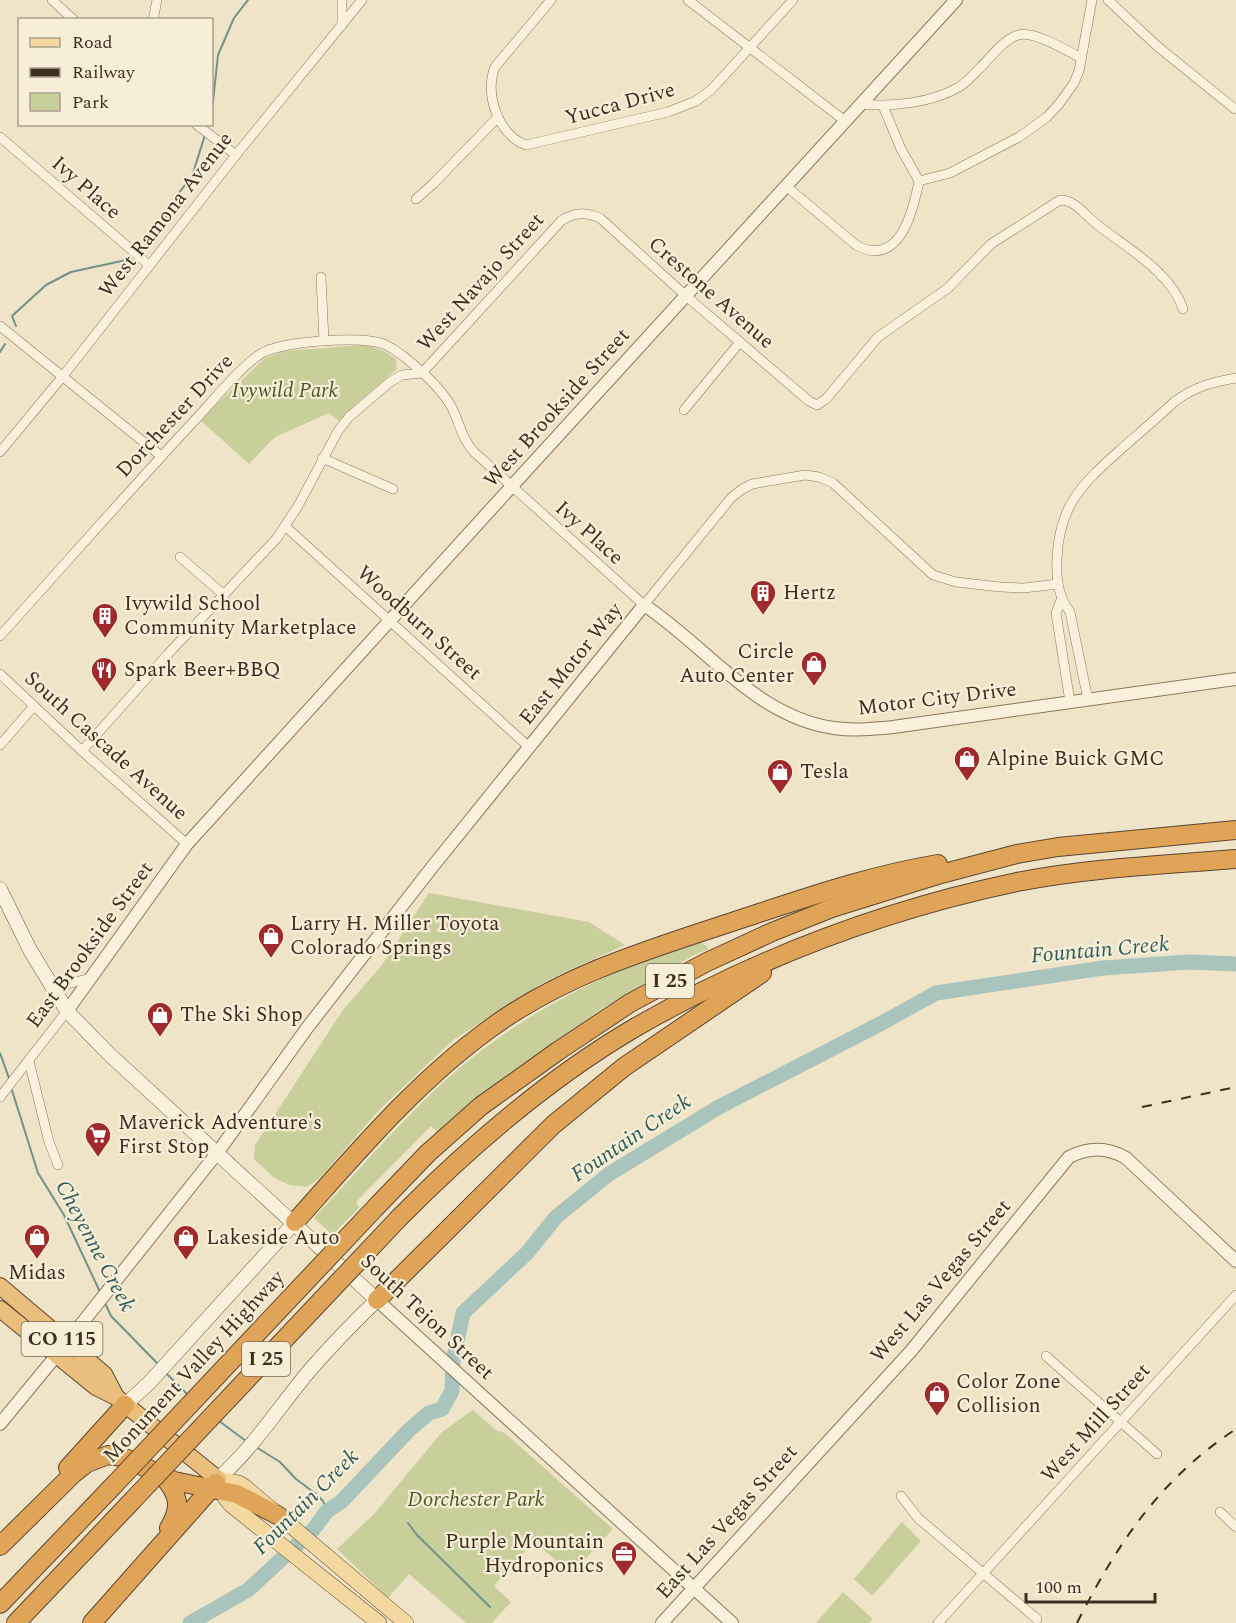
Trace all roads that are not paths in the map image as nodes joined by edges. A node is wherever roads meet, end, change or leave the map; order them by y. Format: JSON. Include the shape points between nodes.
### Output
{"nodes":[{"id":1,"x":157,"y":0,"type":"edge"},
{"id":2,"x":342,"y":0,"type":"edge"},
{"id":3,"x":362,"y":0,"type":"edge"},
{"id":4,"x":551,"y":0,"type":"edge"},
{"id":5,"x":688,"y":0,"type":"edge"},
{"id":6,"x":793,"y":0,"type":"edge"},
{"id":7,"x":956,"y":0,"type":"edge"},
{"id":8,"x":1092,"y":0,"type":"edge"},
{"id":9,"x":1108,"y":0,"type":"edge"},
{"id":10,"x":56,"y":2,"type":"edge"},
{"id":11,"x":72,"y":18,"type":"edge"},
{"id":12,"x":153,"y":18,"type":"edge"},
{"id":13,"x":342,"y":25,"type":"junction"},
{"id":14,"x":750,"y":47,"type":"junction"},
{"id":15,"x":1081,"y":58,"type":"junction"},
{"id":16,"x":861,"y":104,"type":"junction"},
{"id":17,"x":883,"y":106,"type":"junction"},
{"id":18,"x":1235,"y":109,"type":"edge"},
{"id":19,"x":497,"y":118,"type":"junction"},
{"id":20,"x":845,"y":121,"type":"junction"},
{"id":21,"x":199,"y":127,"type":"edge"},
{"id":22,"x":0,"y":137,"type":"edge"},
{"id":23,"x":236,"y":154,"type":"junction"},
{"id":24,"x":919,"y":181,"type":"junction"},
{"id":25,"x":786,"y":186,"type":"junction"},
{"id":26,"x":416,"y":199,"type":"dead end"},
{"id":27,"x":580,"y":213,"type":"joint"},
{"id":28,"x":149,"y":265,"type":"junction"},
{"id":29,"x":321,"y":277,"type":"dead end"},
{"id":30,"x":686,"y":296,"type":"junction"},
{"id":31,"x":1182,"y":305,"type":"dead end"},
{"id":32,"x":0,"y":326,"type":"edge"},
{"id":33,"x":324,"y":341,"type":"junction"},
{"id":34,"x":740,"y":342,"type":"junction"},
{"id":35,"x":422,"y":373,"type":"junction"},
{"id":36,"x":63,"y":376,"type":"junction"},
{"id":37,"x":1236,"y":378,"type":"edge"},
{"id":38,"x":684,"y":410,"type":"dead end"},
{"id":39,"x":0,"y":452,"type":"edge"},
{"id":40,"x":161,"y":456,"type":"junction"},
{"id":41,"x":322,"y":458,"type":"junction"},
{"id":42,"x":512,"y":486,"type":"junction"},
{"id":43,"x":393,"y":489,"type":"dead end"},
{"id":44,"x":285,"y":526,"type":"junction"},
{"id":45,"x":180,"y":557,"type":"dead end"},
{"id":46,"x":1058,"y":584,"type":"junction"},
{"id":47,"x":224,"y":595,"type":"junction"},
{"id":48,"x":1061,"y":600,"type":"junction"},
{"id":49,"x":644,"y":605,"type":"junction"},
{"id":50,"x":390,"y":621,"type":"junction"},
{"id":51,"x":0,"y":636,"type":"edge"},
{"id":52,"x":0,"y":674,"type":"edge"},
{"id":53,"x":1236,"y":678,"type":"edge"},
{"id":54,"x":1088,"y":700,"type":"junction"},
{"id":55,"x":1070,"y":702,"type":"junction"},
{"id":56,"x":34,"y":706,"type":"junction"},
{"id":57,"x":0,"y":745,"type":"edge"},
{"id":58,"x":529,"y":747,"type":"junction"},
{"id":59,"x":82,"y":751,"type":"junction"},
{"id":60,"x":1236,"y":830,"type":"edge"},
{"id":61,"x":188,"y":844,"type":"junction"},
{"id":62,"x":1017,"y":854,"type":"junction"},
{"id":63,"x":1236,"y":859,"type":"edge"},
{"id":64,"x":0,"y":889,"type":"edge"},
{"id":65,"x":818,"y":940,"type":"junction"},
{"id":66,"x":91,"y":978,"type":"junction"},
{"id":67,"x":51,"y":985,"type":"junction"},
{"id":68,"x":67,"y":1011,"type":"junction"},
{"id":69,"x":29,"y":1061,"type":"junction"},
{"id":70,"x":1,"y":1096,"type":"edge"},
{"id":71,"x":218,"y":1152,"type":"junction"},
{"id":72,"x":58,"y":1166,"type":"dead end"},
{"id":73,"x":295,"y":1222,"type":"junction"},
{"id":74,"x":1236,"y":1261,"type":"edge"},
{"id":75,"x":0,"y":1286,"type":"edge"},
{"id":76,"x":1236,"y":1295,"type":"edge"},
{"id":77,"x":378,"y":1300,"type":"junction"},
{"id":78,"x":0,"y":1309,"type":"edge"},
{"id":79,"x":62,"y":1349,"type":"junction"},
{"id":80,"x":1046,"y":1356,"type":"dead end"},
{"id":81,"x":121,"y":1401,"type":"junction"},
{"id":82,"x":1121,"y":1423,"type":"junction"},
{"id":83,"x":0,"y":1424,"type":"edge"},
{"id":84,"x":821,"y":1448,"type":"joint"},
{"id":85,"x":1157,"y":1454,"type":"dead end"},
{"id":86,"x":161,"y":1474,"type":"junction"},
{"id":87,"x":228,"y":1491,"type":"junction"},
{"id":88,"x":901,"y":1496,"type":"dead end"},
{"id":89,"x":1220,"y":1512,"type":"dead end"},
{"id":90,"x":279,"y":1516,"type":"joint"},
{"id":91,"x":1236,"y":1527,"type":"edge"},
{"id":92,"x":0,"y":1544,"type":"edge"},
{"id":93,"x":982,"y":1574,"type":"junction"},
{"id":94,"x":694,"y":1589,"type":"junction"},
{"id":95,"x":113,"y":1600,"type":"junction"},
{"id":96,"x":0,"y":1604,"type":"edge"},
{"id":97,"x":1037,"y":1619,"type":"dead end"},
{"id":98,"x":16,"y":1623,"type":"edge"},
{"id":99,"x":92,"y":1623,"type":"edge"},
{"id":100,"x":379,"y":1623,"type":"edge"},
{"id":101,"x":406,"y":1623,"type":"edge"},
{"id":102,"x":663,"y":1623,"type":"edge"},
{"id":103,"x":732,"y":1623,"type":"edge"},
{"id":104,"x":938,"y":1623,"type":"edge"}],
"edges":[{"from":1,"to":12,"type":"street"},
{"from":2,"to":13,"type":"street"},
{"from":3,"to":13,"type":"street","name":"West Ramona Avenue"},
{"from":4,"to":19,"type":"street","via":[[495,67],[490,84]]},
{"from":5,"to":14,"type":"street"},
{"from":6,"to":14,"type":"street","name":"Yucca Drive"},
{"from":7,"to":16,"type":"street","name":"West Brookside Street"},
{"from":8,"to":15,"type":"street"},
{"from":9,"to":18,"type":"street"},
{"from":10,"to":11,"type":"street"},
{"from":13,"to":23,"type":"street","name":"West Ramona Avenue"},
{"from":14,"to":19,"type":"street","name":"Yucca Drive","via":[[703,97],[669,112],[526,145],[518,142]]},
{"from":14,"to":20,"type":"street"},
{"from":15,"to":17,"type":"street","via":[[1031,35],[1018,34],[952,91]]},
{"from":15,"to":24,"type":"street","via":[[1068,93],[1033,128],[950,173]]},
{"from":16,"to":17,"type":"street"},
{"from":16,"to":20,"type":"street","name":"West Brookside Street"},
{"from":17,"to":24,"type":"street"},
{"from":19,"to":26,"type":"street"},
{"from":20,"to":25,"type":"street","name":"West Brookside Street"},
{"from":21,"to":23,"type":"street"},
{"from":22,"to":28,"type":"street","name":"Ivy Place"},
{"from":23,"to":28,"type":"street","name":"West Ramona Avenue"},
{"from":24,"to":25,"type":"street","via":[[904,231],[887,247],[871,252],[856,245]]},
{"from":25,"to":30,"type":"street","name":"West Brookside Street"},
{"from":27,"to":30,"type":"street","name":"Crestone Avenue","via":[[600,218]]},
{"from":27,"to":35,"type":"street","name":"West Navajo Street","via":[[562,220]]},
{"from":28,"to":36,"type":"street","name":"West Ramona Avenue"},
{"from":29,"to":33,"type":"street"},
{"from":30,"to":34,"type":"street","name":"Crestone Avenue"},
{"from":30,"to":42,"type":"street","name":"West Brookside Street"},
{"from":31,"to":34,"type":"street","name":"Crestone Avenue","via":[[1165,280],[1126,244],[1068,200],[1060,200],[991,244],[940,295],[878,338],[817,405]]},
{"from":32,"to":36,"type":"street"},
{"from":33,"to":35,"type":"street","name":"Dorchester Drive","via":[[376,341]]},
{"from":33,"to":40,"type":"street","name":"Dorchester Drive","via":[[277,346],[253,358]]},
{"from":34,"to":38,"type":"street"},
{"from":35,"to":41,"type":"street","name":"West Navajo Street","via":[[402,375],[364,404],[338,431]]},
{"from":35,"to":42,"type":"street","name":"Dorchester Drive","via":[[445,397],[466,442]]},
{"from":36,"to":39,"type":"street","name":"West Ramona Avenue"},
{"from":36,"to":40,"type":"street"},
{"from":37,"to":46,"type":"street","via":[[1189,391],[1087,479],[1061,524]]},
{"from":40,"to":51,"type":"street","name":"Dorchester Drive"},
{"from":41,"to":43,"type":"street"},
{"from":41,"to":44,"type":"street","name":"West Navajo Street"},
{"from":42,"to":49,"type":"street","name":"Ivy Place"},
{"from":42,"to":50,"type":"street","name":"West Brookside Street"},
{"from":44,"to":47,"type":"street","name":"West Navajo Street"},
{"from":44,"to":50,"type":"street","name":"Woodburn Street"},
{"from":45,"to":47,"type":"street"},
{"from":46,"to":48,"type":"street"},
{"from":46,"to":49,"type":"street","name":"East Motor Way","via":[[1000,587],[933,575],[833,483],[805,475],[752,484],[731,498]]},
{"from":47,"to":59,"type":"street","name":"West Navajo Street"},
{"from":48,"to":54,"type":"street","via":[[1070,612]]},
{"from":48,"to":55,"type":"street","via":[[1056,613]]},
{"from":49,"to":55,"type":"street","name":"Motor City Drive","via":[[768,704],[832,728],[893,727]]},
{"from":49,"to":58,"type":"street","name":"East Motor Way"},
{"from":50,"to":58,"type":"street","name":"Woodburn Street"},
{"from":50,"to":61,"type":"street","name":"West Brookside Street"},
{"from":52,"to":56,"type":"street","name":"South Cascade Avenue"},
{"from":53,"to":54,"type":"street","name":"Motor City Drive"},
{"from":54,"to":55,"type":"street","name":"Motor City Drive"},
{"from":56,"to":57,"type":"street"},
{"from":56,"to":59,"type":"street","name":"South Cascade Avenue"},
{"from":58,"to":71,"type":"street","name":"East Motor Way","via":[[307,1028]]},
{"from":59,"to":61,"type":"street","name":"South Cascade Avenue"},
{"from":60,"to":62,"type":"highway","name":"Monument Valley Highway","number":"I 25"},
{"from":61,"to":66,"type":"street","name":"East Brookside Street"},
{"from":62,"to":73,"type":"highway","via":[[935,865],[844,886],[618,960],[549,991],[487,1030],[436,1071]]},
{"from":62,"to":96,"type":"highway","name":"Monument Valley Highway","number":"I 25","bridge":true,"via":[[832,908],[707,962],[630,1003],[481,1106],[377,1206]]},
{"from":63,"to":65,"type":"highway","number":"I 25","via":[[1018,882],[878,918]]},
{"from":64,"to":67,"type":"main road","name":"South Tejon Street"},
{"from":65,"to":77,"type":"highway","via":[[720,1000],[624,1067],[553,1125]]},
{"from":65,"to":98,"type":"highway","number":"I 25","bridge":true,"via":[[750,968],[635,1028],[498,1126],[399,1218]]},
{"from":66,"to":67,"type":"street"},
{"from":66,"to":68,"type":"street","name":"East Brookside Street"},
{"from":67,"to":68,"type":"main road","name":"South Tejon Street"},
{"from":68,"to":69,"type":"street","name":"East Brookside Street"},
{"from":68,"to":71,"type":"main road","name":"South Tejon Street"},
{"from":69,"to":70,"type":"street","name":"East Brookside Street"},
{"from":69,"to":72,"type":"street"},
{"from":71,"to":73,"type":"main road","name":"South Tejon Street"},
{"from":71,"to":79,"type":"street","name":"East Motor Way"},
{"from":73,"to":77,"type":"main road","name":"South Tejon Street"},
{"from":73,"to":81,"type":"main road","via":[[149,1383]]},
{"from":74,"to":84,"type":"street","name":"West Las Vegas Street","via":[[1126,1158],[1095,1149],[1079,1152],[1059,1168],[911,1351]]},
{"from":75,"to":79,"type":"highway","number":"CO 115"},
{"from":76,"to":82,"type":"street","name":"West Mill Street"},
{"from":77,"to":87,"type":"main road","via":[[310,1371],[236,1463]]},
{"from":77,"to":94,"type":"street","name":"South Tejon Street"},
{"from":78,"to":79,"type":"highway","number":"CO 115"},
{"from":79,"to":81,"type":"highway","number":"CO 115","via":[[104,1374]]},
{"from":79,"to":83,"type":"street","name":"East Motor Way"},
{"from":80,"to":82,"type":"street"},
{"from":81,"to":87,"type":"highway","number":"CO 115"},
{"from":81,"to":92,"type":"highway"},
{"from":82,"to":85,"type":"street"},
{"from":82,"to":93,"type":"street","name":"West Mill Street"},
{"from":84,"to":94,"type":"street","name":"East Las Vegas Street"},
{"from":86,"to":87,"type":"highway","via":[[183,1484]]},
{"from":86,"to":92,"type":"highway","via":[[123,1457],[98,1457],[73,1474]]},
{"from":86,"to":95,"type":"highway","via":[[177,1497],[176,1514]]},
{"from":87,"to":90,"type":"highway"},
{"from":87,"to":95,"type":"highway"},
{"from":87,"to":100,"type":"main road"},
{"from":88,"to":93,"type":"street","via":[[918,1518]]},
{"from":89,"to":91,"type":"street"},
{"from":90,"to":101,"type":"main road"},
{"from":93,"to":97,"type":"street"},
{"from":93,"to":104,"type":"street","name":"West Mill Street"},
{"from":94,"to":102,"type":"street","name":"East Las Vegas Street"},
{"from":94,"to":103,"type":"street","name":"South Tejon Street"},
{"from":95,"to":99,"type":"highway"}]}
